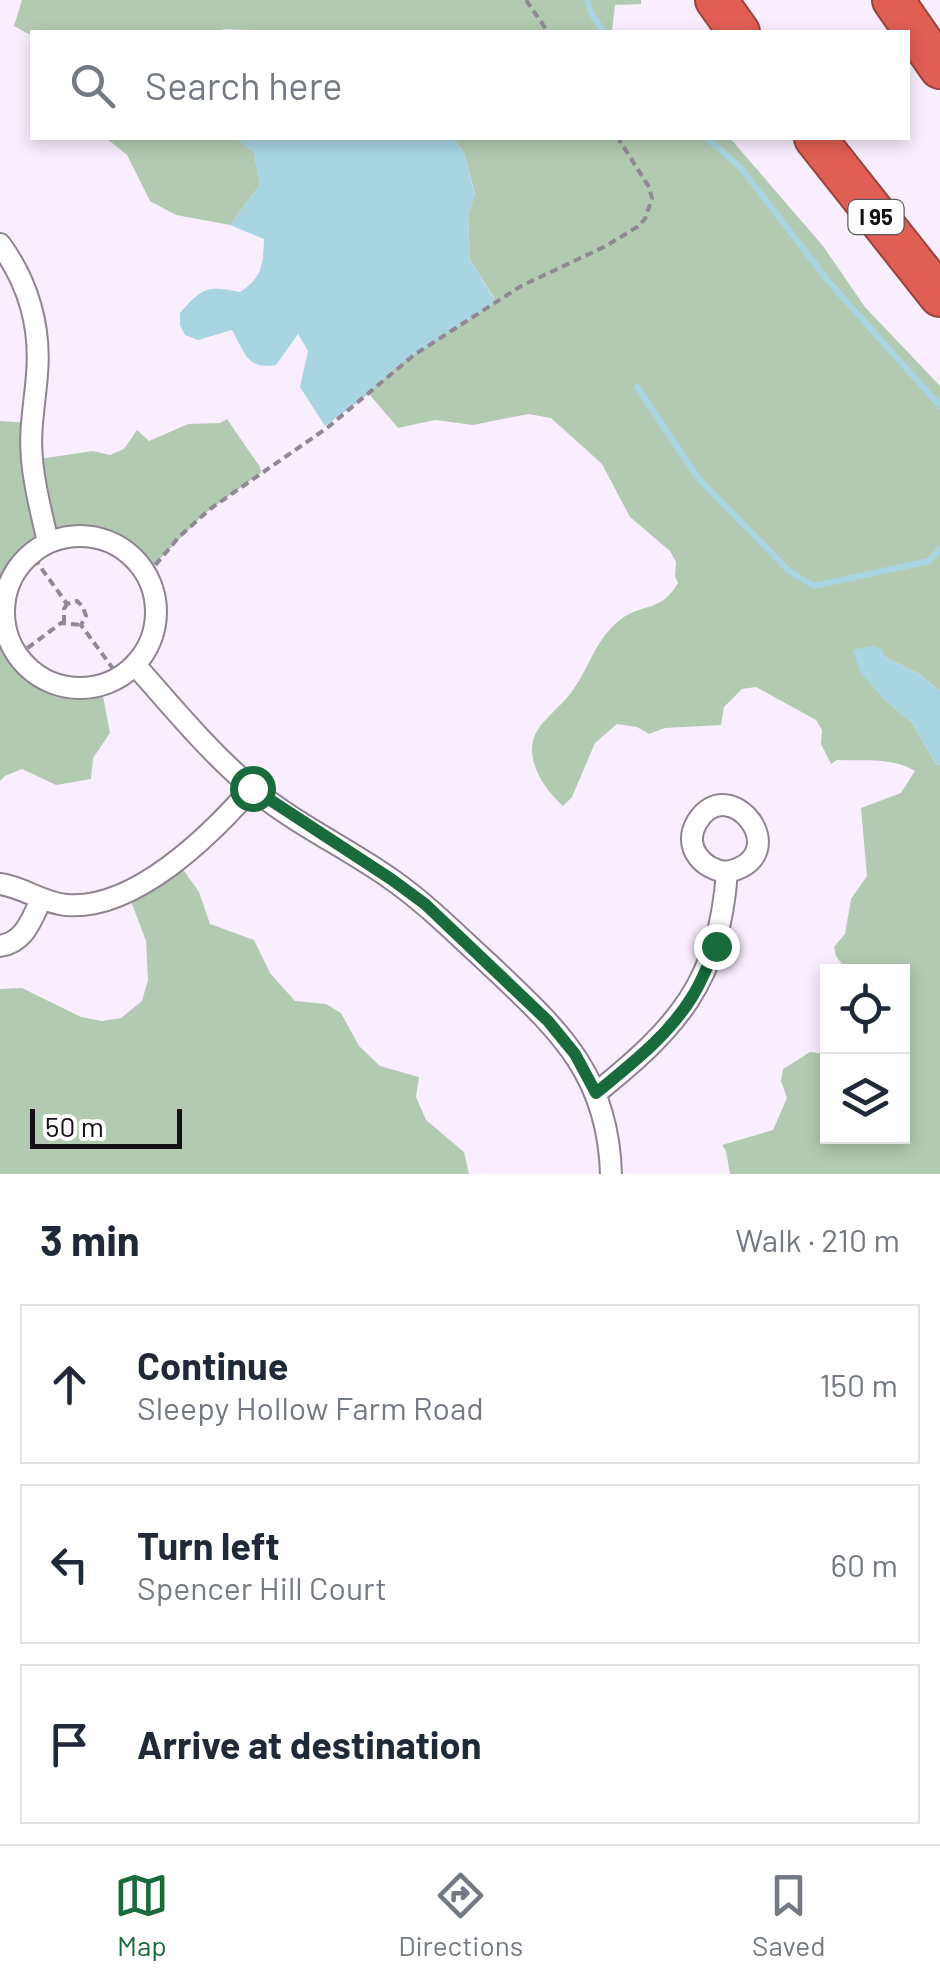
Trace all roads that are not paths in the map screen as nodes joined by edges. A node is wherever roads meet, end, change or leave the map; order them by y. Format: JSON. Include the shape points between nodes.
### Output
{"nodes":[{"id":1,"x":716,"y":0,"type":"edge"},
{"id":2,"x":894,"y":0,"type":"edge"},
{"id":3,"x":738,"y":30,"type":"edge"},
{"id":4,"x":940,"y":68,"type":"edge"},
{"id":5,"x":817,"y":140,"type":"edge"},
{"id":6,"x":0,"y":244,"type":"edge"},
{"id":7,"x":940,"y":296,"type":"edge"},
{"id":8,"x":40,"y":548,"type":"junction"},
{"id":9,"x":10,"y":658,"type":"edge"},
{"id":10,"x":128,"y":671,"type":"junction"},
{"id":11,"x":252,"y":788,"type":"junction"},
{"id":12,"x":727,"y":872,"type":"dead end"},
{"id":13,"x":0,"y":884,"type":"edge"},
{"id":14,"x":41,"y":900,"type":"junction"},
{"id":15,"x":0,"y":946,"type":"edge"},
{"id":16,"x":596,"y":1093,"type":"junction"},
{"id":17,"x":611,"y":1174,"type":"edge"}],
"edges":[{"from":1,"to":3,"type":"highway"},
{"from":2,"to":4,"type":"highway"},
{"from":5,"to":7,"type":"highway","number":"I 95"},
{"from":6,"to":8,"type":"street","via":[[29,298],[38,335],[31,415]]},
{"from":8,"to":9,"type":"street","via":[[15,570],[6,590]]},
{"from":8,"to":10,"type":"street","via":[[66,536],[104,539],[147,575],[154,631]]},
{"from":9,"to":10,"type":"street","via":[[62,687],[102,686]]},
{"from":10,"to":11,"type":"street"},
{"from":11,"to":14,"type":"street","via":[[201,841],[126,894],[76,906]]},
{"from":11,"to":16,"type":"street","via":[[425,904],[548,1021]]},
{"from":12,"to":16,"type":"street","via":[[716,946],[693,996],[639,1058]]},
{"from":13,"to":14,"type":"street"},
{"from":14,"to":15,"type":"street","via":[[24,934]]},
{"from":16,"to":17,"type":"street"}]}
